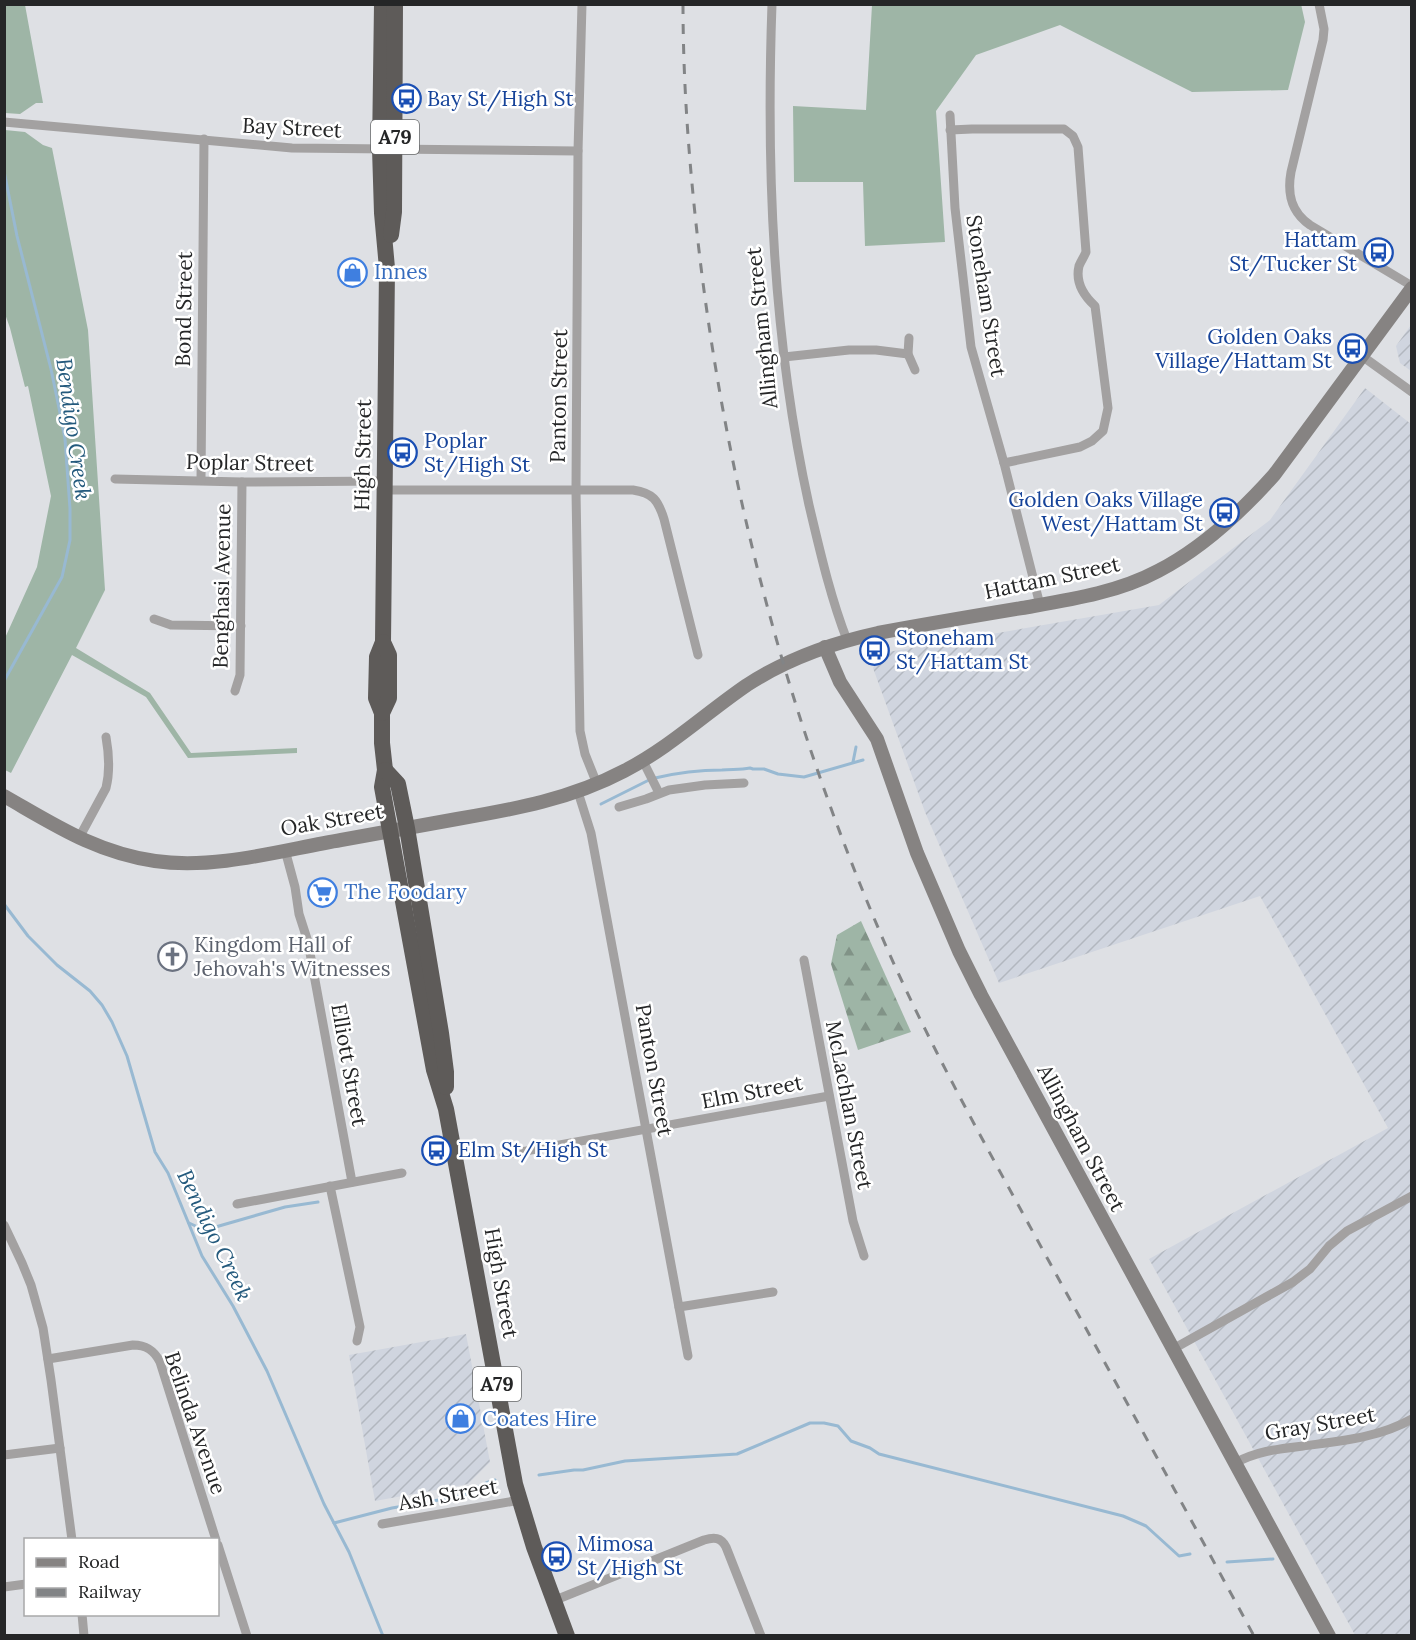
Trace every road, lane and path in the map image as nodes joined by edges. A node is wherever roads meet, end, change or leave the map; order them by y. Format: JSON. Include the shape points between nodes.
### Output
{"nodes":[{"id":1,"x":382,"y":4,"type":"edge"},
{"id":2,"x":395,"y":4,"type":"edge"},
{"id":3,"x":582,"y":4,"type":"edge"},
{"id":4,"x":772,"y":4,"type":"edge"},
{"id":5,"x":1319,"y":4,"type":"edge"},
{"id":6,"x":950,"y":115,"type":"dead end"},
{"id":7,"x":4,"y":122,"type":"edge"},
{"id":8,"x":950,"y":130,"type":"junction"},
{"id":9,"x":204,"y":139,"type":"junction"},
{"id":10,"x":387,"y":150,"type":"junction"},
{"id":11,"x":578,"y":151,"type":"junction"},
{"id":12,"x":1412,"y":287,"type":"edge"},
{"id":13,"x":909,"y":338,"type":"dead end"},
{"id":14,"x":908,"y":354,"type":"junction"},
{"id":15,"x":1362,"y":356,"type":"junction"},
{"id":16,"x":784,"y":357,"type":"junction"},
{"id":17,"x":915,"y":370,"type":"dead end"},
{"id":18,"x":1412,"y":392,"type":"edge"},
{"id":19,"x":1004,"y":464,"type":"junction"},
{"id":20,"x":115,"y":479,"type":"dead end"},
{"id":21,"x":201,"y":480,"type":"junction"},
{"id":22,"x":242,"y":482,"type":"junction"},
{"id":23,"x":385,"y":485,"type":"junction"},
{"id":24,"x":576,"y":491,"type":"junction"},
{"id":25,"x":1040,"y":605,"type":"junction"},
{"id":26,"x":154,"y":620,"type":"dead end"},
{"id":27,"x":241,"y":626,"type":"junction"},
{"id":28,"x":847,"y":640,"type":"junction"},
{"id":29,"x":825,"y":647,"type":"junction"},
{"id":30,"x":698,"y":654,"type":"dead end"},
{"id":31,"x":235,"y":692,"type":"dead end"},
{"id":32,"x":106,"y":738,"type":"dead end"},
{"id":33,"x":643,"y":761,"type":"junction"},
{"id":34,"x":744,"y":783,"type":"dead end"},
{"id":35,"x":597,"y":784,"type":"junction"},
{"id":36,"x":4,"y":791,"type":"edge"},
{"id":37,"x":578,"y":792,"type":"junction"},
{"id":38,"x":659,"y":793,"type":"junction"},
{"id":39,"x":4,"y":796,"type":"edge"},
{"id":40,"x":619,"y":807,"type":"dead end"},
{"id":41,"x":29,"y":810,"type":"junction"},
{"id":42,"x":398,"y":830,"type":"junction"},
{"id":43,"x":79,"y":838,"type":"junction"},
{"id":44,"x":285,"y":850,"type":"junction"},
{"id":45,"x":804,"y":960,"type":"dead end"},
{"id":46,"x":829,"y":1096,"type":"junction"},
{"id":47,"x":646,"y":1130,"type":"junction"},
{"id":48,"x":504,"y":1155,"type":"dead end"},
{"id":49,"x":402,"y":1173,"type":"dead end"},
{"id":50,"x":352,"y":1182,"type":"junction"},
{"id":51,"x":330,"y":1186,"type":"junction"},
{"id":52,"x":1412,"y":1196,"type":"edge"},
{"id":53,"x":237,"y":1204,"type":"dead end"},
{"id":54,"x":4,"y":1225,"type":"edge"},
{"id":55,"x":864,"y":1256,"type":"dead end"},
{"id":56,"x":773,"y":1292,"type":"dead end"},
{"id":57,"x":679,"y":1307,"type":"junction"},
{"id":58,"x":357,"y":1341,"type":"dead end"},
{"id":59,"x":1173,"y":1349,"type":"junction"},
{"id":60,"x":688,"y":1356,"type":"dead end"},
{"id":61,"x":48,"y":1359,"type":"junction"},
{"id":62,"x":1412,"y":1419,"type":"edge"},
{"id":63,"x":60,"y":1448,"type":"junction"},
{"id":64,"x":4,"y":1455,"type":"edge"},
{"id":65,"x":1235,"y":1464,"type":"junction"},
{"id":66,"x":519,"y":1500,"type":"junction"},
{"id":67,"x":382,"y":1524,"type":"dead end"},
{"id":68,"x":72,"y":1538,"type":"edge"},
{"id":69,"x":216,"y":1538,"type":"edge"},
{"id":70,"x":219,"y":1548,"type":"edge"},
{"id":71,"x":24,"y":1584,"type":"edge"},
{"id":72,"x":4,"y":1587,"type":"edge"},
{"id":73,"x":553,"y":1601,"type":"junction"},
{"id":74,"x":82,"y":1616,"type":"edge"},
{"id":75,"x":84,"y":1635,"type":"edge"},
{"id":76,"x":247,"y":1635,"type":"edge"},
{"id":77,"x":567,"y":1635,"type":"edge"},
{"id":78,"x":761,"y":1635,"type":"edge"},
{"id":79,"x":1329,"y":1635,"type":"edge"}],
"edges":[{"from":1,"to":10,"type":"highway","name":"High Street","number":"A79"},
{"from":2,"to":10,"type":"highway","name":"High Street","number":"A79"},
{"from":3,"to":11,"type":"street","name":"Panton Street"},
{"from":4,"to":16,"type":"street","name":"Allingham Street","via":[[771,193]]},
{"from":5,"to":12,"type":"street","via":[[1323,40],[1291,172],[1292,205],[1310,225]]},
{"from":6,"to":8,"type":"street","name":"Stoneham Street"},
{"from":7,"to":9,"type":"street","name":"Bay Street"},
{"from":8,"to":19,"type":"street","name":"Stoneham Street","via":[[972,347]]},
{"from":8,"to":19,"type":"street","via":[[1064,129],[1074,136],[1078,147],[1086,247],[1079,267],[1079,285],[1095,306],[1108,408],[1103,431],[1080,447]]},
{"from":9,"to":10,"type":"street","name":"Bay Street","via":[[278,147]]},
{"from":9,"to":21,"type":"street","name":"Bond Street"},
{"from":10,"to":11,"type":"street","name":"Bay Street"},
{"from":10,"to":23,"type":"highway","name":"High Street","number":"A79","via":[[382,213],[387,268]]},
{"from":11,"to":24,"type":"street","name":"Panton Street"},
{"from":12,"to":15,"type":"main road","name":"Hattam Street"},
{"from":13,"to":14,"type":"street"},
{"from":14,"to":16,"type":"street","via":[[849,350]]},
{"from":14,"to":17,"type":"street"},
{"from":15,"to":18,"type":"street"},
{"from":15,"to":25,"type":"main road","name":"Hattam Street","via":[[1256,496],[1200,544],[1170,565],[1134,582]]},
{"from":16,"to":28,"type":"street","name":"Allingham Street","via":[[806,490],[828,585]]},
{"from":19,"to":25,"type":"street","name":"Stoneham Street"},
{"from":20,"to":21,"type":"street","name":"Poplar Street"},
{"from":21,"to":22,"type":"street","name":"Poplar Street"},
{"from":22,"to":23,"type":"street","name":"Poplar Street"},
{"from":22,"to":27,"type":"street","name":"Benghasi Avenue"},
{"from":23,"to":24,"type":"street","name":"Poplar Street"},
{"from":23,"to":42,"type":"highway","name":"High Street","number":"A79","via":[[383,642],[377,657],[376,698],[382,713],[385,770],[398,784]]},
{"from":24,"to":30,"type":"street","name":"Poplar Street","via":[[641,491],[658,504]]},
{"from":24,"to":35,"type":"street","name":"Panton Street","via":[[579,716],[584,748]]},
{"from":25,"to":28,"type":"main road","name":"Hattam Street"},
{"from":26,"to":27,"type":"street","via":[[171,625]]},
{"from":27,"to":31,"type":"street","name":"Benghasi Avenue","via":[[240,675]]},
{"from":28,"to":29,"type":"main road","name":"Hattam Street"},
{"from":29,"to":33,"type":"main road","name":"Oak Street","via":[[759,678]]},
{"from":29,"to":59,"type":"main road","name":"Allingham Street","via":[[840,682],[877,739],[917,853],[975,985]]},
{"from":32,"to":43,"type":"street","via":[[106,789]]},
{"from":33,"to":35,"type":"main road","name":"Oak Street"},
{"from":33,"to":38,"type":"street"},
{"from":34,"to":38,"type":"street"},
{"from":35,"to":37,"type":"main road","name":"Oak Street"},
{"from":36,"to":41,"type":"main road","name":"Oak Street"},
{"from":37,"to":42,"type":"main road","name":"Oak Street","via":[[520,808]]},
{"from":37,"to":47,"type":"street","name":"Panton Street","via":[[591,833]]},
{"from":38,"to":40,"type":"street"},
{"from":39,"to":41,"type":"main road","name":"Oak Street"},
{"from":41,"to":43,"type":"main road","name":"Oak Street"},
{"from":42,"to":44,"type":"main road","name":"Oak Street"},
{"from":42,"to":66,"type":"highway","name":"High Street","number":"A79","via":[[441,1033],[446,1109]]},
{"from":43,"to":44,"type":"main road","name":"Oak Street","via":[[123,854],[176,863],[220,861]]},
{"from":44,"to":50,"type":"street","name":"Elliott Street","via":[[308,942]]},
{"from":45,"to":46,"type":"street","name":"McLachlan Street"},
{"from":46,"to":47,"type":"street","name":"Elm Street"},
{"from":46,"to":55,"type":"street","name":"McLachlan Street","via":[[853,1221]]},
{"from":47,"to":48,"type":"street","name":"Elm Street"},
{"from":47,"to":57,"type":"street","name":"Panton Street"},
{"from":49,"to":50,"type":"street"},
{"from":50,"to":51,"type":"street"},
{"from":51,"to":53,"type":"street"},
{"from":51,"to":58,"type":"street","via":[[360,1327]]},
{"from":52,"to":59,"type":"street","via":[[1347,1231],[1293,1282]]},
{"from":54,"to":61,"type":"street","via":[[33,1291]]},
{"from":56,"to":57,"type":"street"},
{"from":57,"to":60,"type":"street","name":"Panton Street"},
{"from":59,"to":65,"type":"main road","name":"Allingham Street"},
{"from":61,"to":63,"type":"street"},
{"from":61,"to":69,"type":"street","name":"Belinda Avenue","via":[[134,1345],[151,1349],[160,1362]]},
{"from":62,"to":65,"type":"street","name":"Gray Street","via":[[1374,1435],[1267,1450]]},
{"from":63,"to":64,"type":"street"},
{"from":63,"to":68,"type":"street"},
{"from":65,"to":79,"type":"main road","name":"Allingham Street"},
{"from":66,"to":67,"type":"street","name":"Ash Street"},
{"from":66,"to":73,"type":"highway","name":"High Street","number":"A79"},
{"from":70,"to":76,"type":"street"},
{"from":71,"to":72,"type":"street"},
{"from":73,"to":77,"type":"highway","name":"High Street","number":"A79"},
{"from":73,"to":78,"type":"street","via":[[704,1540],[720,1539]]},
{"from":74,"to":75,"type":"street"}]}
